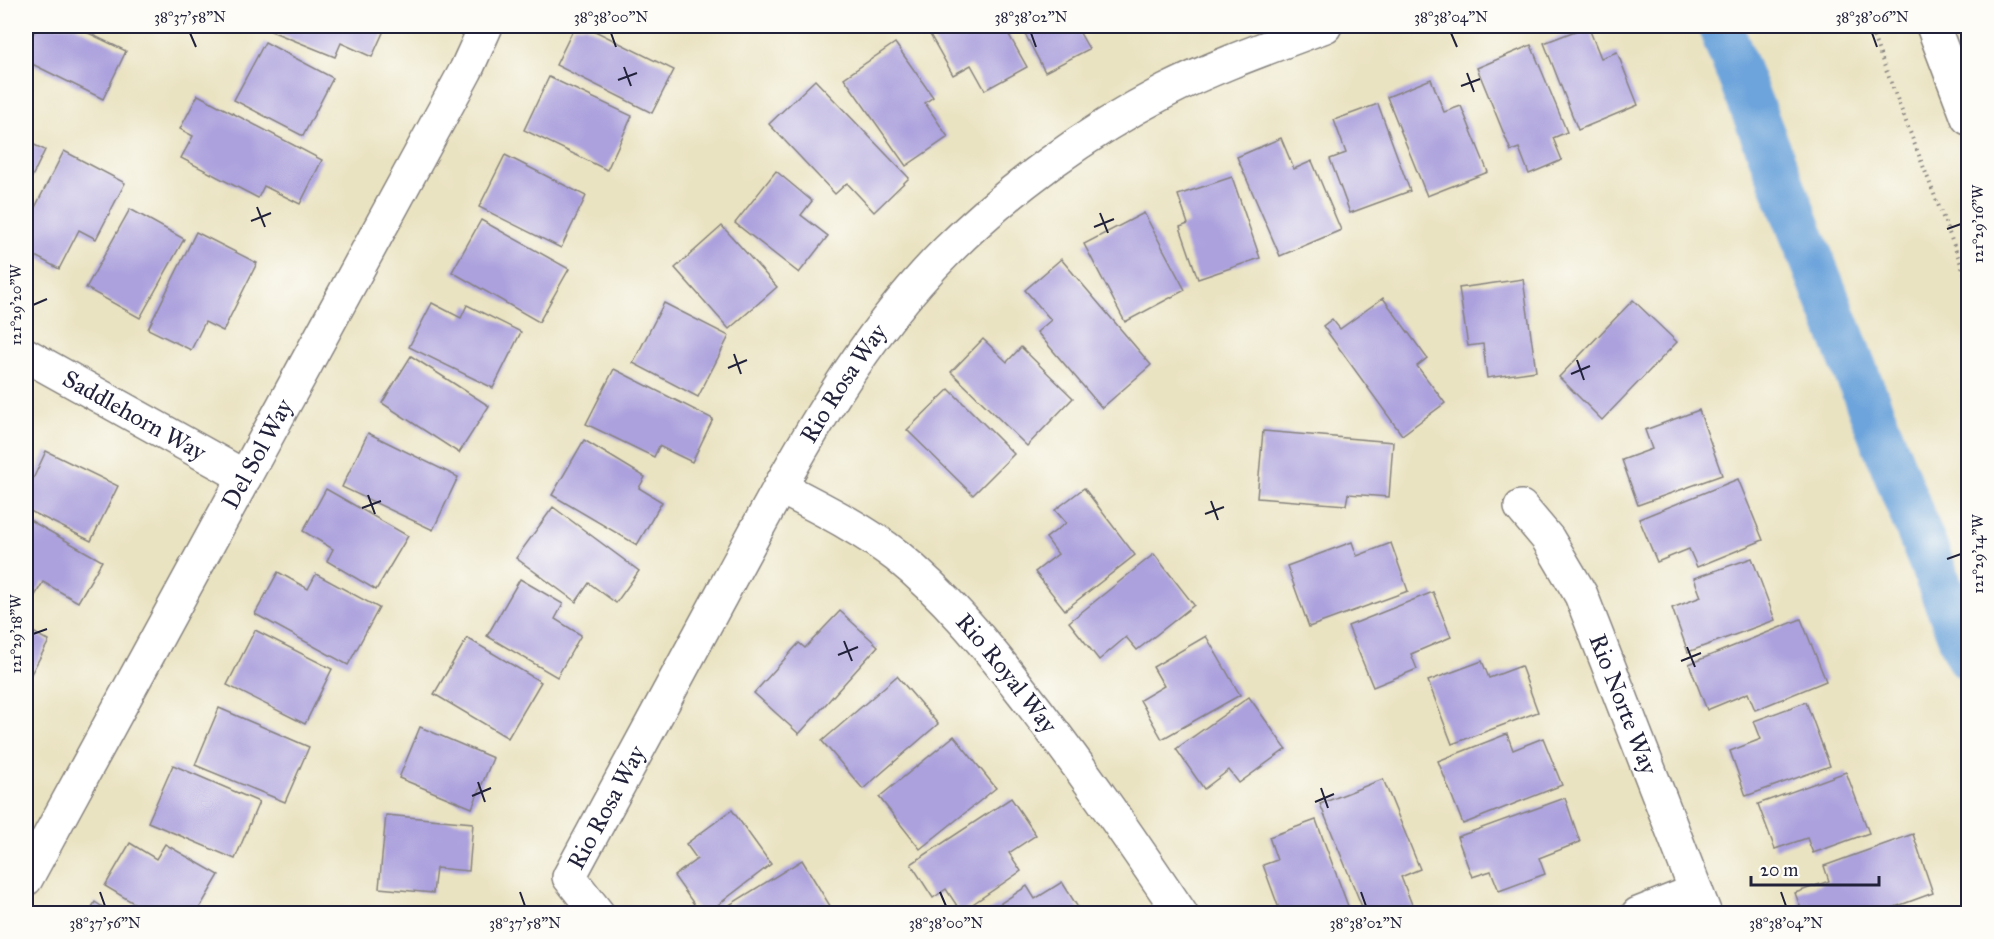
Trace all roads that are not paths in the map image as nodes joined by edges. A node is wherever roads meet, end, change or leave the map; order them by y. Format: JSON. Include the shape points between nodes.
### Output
{"nodes":[{"id":1,"x":486,"y":26,"type":"edge"},
{"id":2,"x":1324,"y":26,"type":"edge"},
{"id":3,"x":1934,"y":26,"type":"edge"},
{"id":4,"x":1968,"y":118,"type":"edge"},
{"id":5,"x":26,"y":355,"type":"edge"},
{"id":6,"x":244,"y":477,"type":"junction"},
{"id":7,"x":780,"y":487,"type":"junction"},
{"id":8,"x":1521,"y":507,"type":"dead end"},
{"id":9,"x":26,"y":879,"type":"edge"},
{"id":10,"x":1701,"y":902,"type":"edge"},
{"id":11,"x":598,"y":914,"type":"edge"},
{"id":12,"x":1181,"y":914,"type":"edge"},
{"id":13,"x":1638,"y":914,"type":"edge"}],
"edges":[{"from":1,"to":6,"type":"street","name":"Del Sol Way","via":[[466,70]]},
{"from":2,"to":7,"type":"street","name":"Rio Rosa Way","via":[[1166,92],[1088,138],[1015,191],[947,252],[886,321],[833,393]]},
{"from":3,"to":4,"type":"street"},
{"from":5,"to":6,"type":"street","name":"Saddlehorn Way"},
{"from":6,"to":9,"type":"street","name":"Del Sol Way"},
{"from":7,"to":11,"type":"street","name":"Rio Rosa Way","via":[[569,877]]},
{"from":7,"to":12,"type":"street","name":"Rio Royal Way","via":[[844,520],[896,555],[943,598],[1069,751]]},
{"from":8,"to":10,"type":"street","name":"Rio Norte Way","via":[[1548,538],[1581,594]]},
{"from":10,"to":13,"type":"street"}]}
